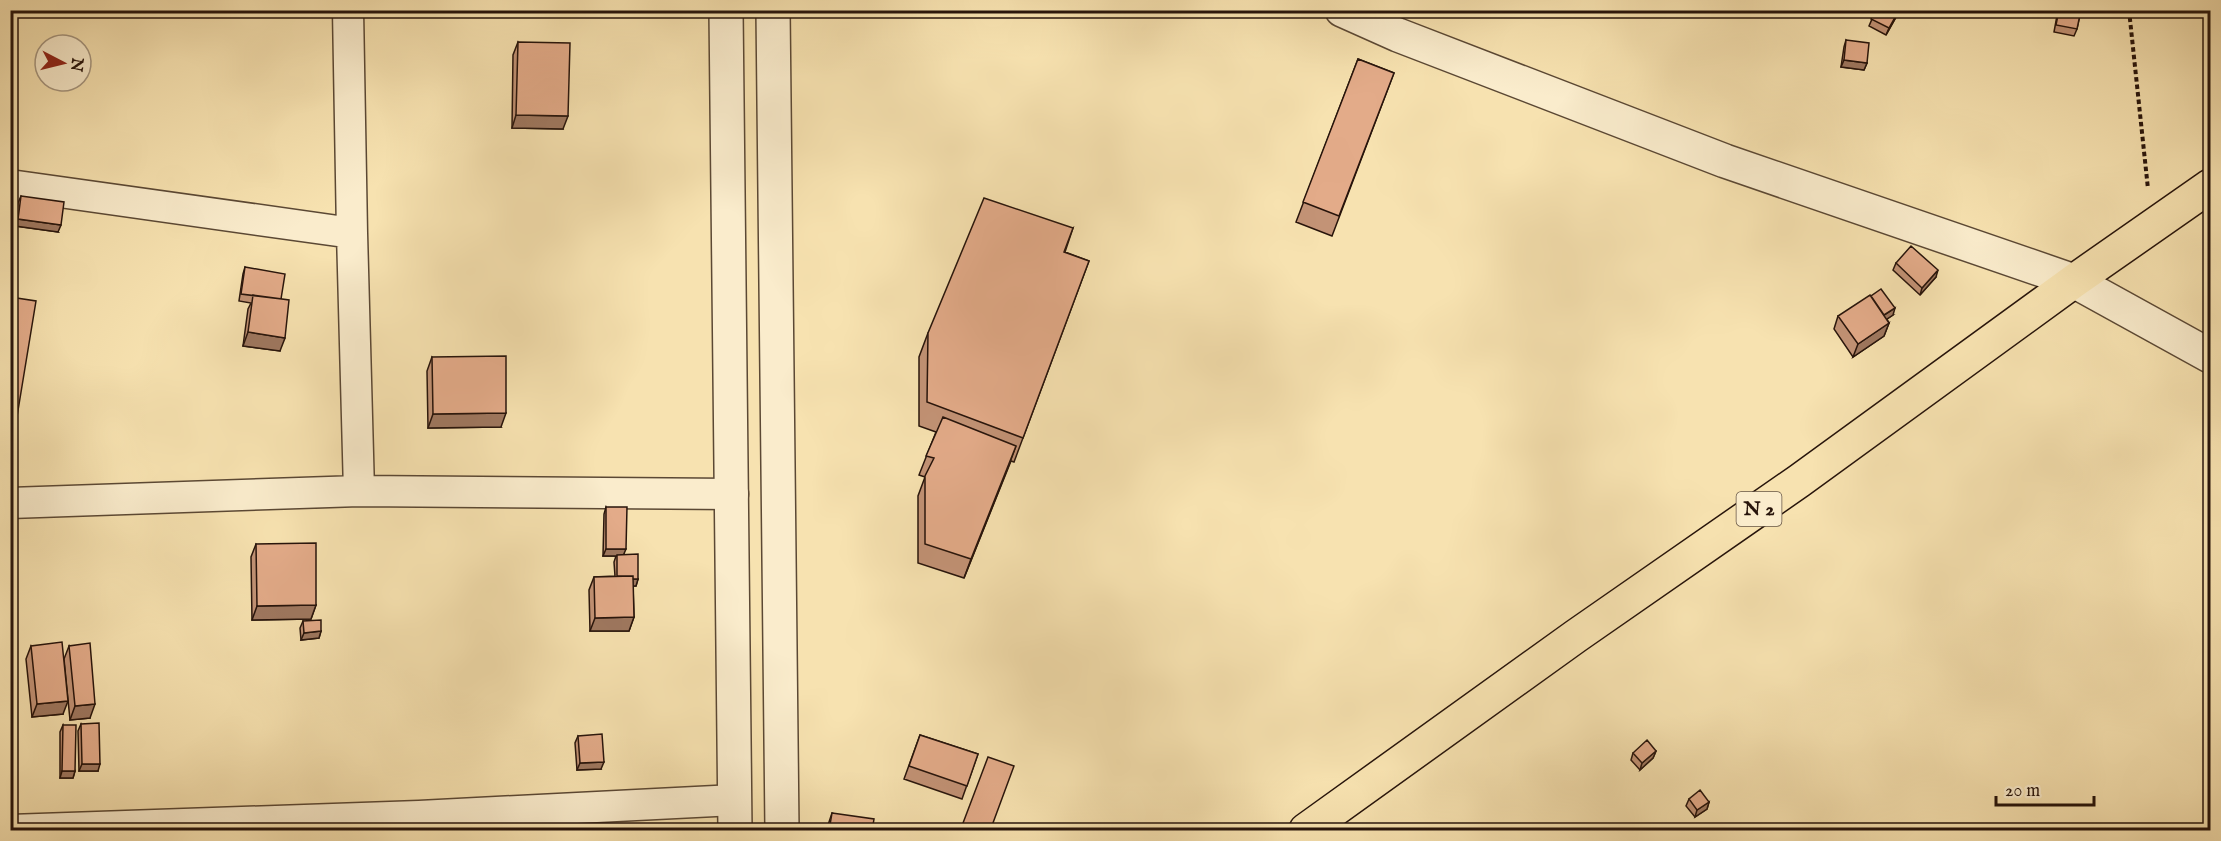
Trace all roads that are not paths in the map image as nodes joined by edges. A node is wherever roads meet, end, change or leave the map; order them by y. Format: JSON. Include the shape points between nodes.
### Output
{"nodes":[{"id":1,"x":348,"y":10,"type":"edge"},
{"id":2,"x":726,"y":10,"type":"edge"},
{"id":3,"x":773,"y":10,"type":"edge"},
{"id":4,"x":1342,"y":10,"type":"edge"},
{"id":5,"x":10,"y":185,"type":"edge"},
{"id":6,"x":2211,"y":186,"type":"edge"},
{"id":7,"x":352,"y":233,"type":"junction"},
{"id":8,"x":2074,"y":281,"type":"junction"},
{"id":9,"x":2211,"y":356,"type":"edge"},
{"id":10,"x":359,"y":491,"type":"junction"},
{"id":11,"x":733,"y":494,"type":"junction"},
{"id":12,"x":10,"y":503,"type":"edge"},
{"id":13,"x":735,"y":815,"type":"edge"},
{"id":14,"x":420,"y":823,"type":"edge"},
{"id":15,"x":10,"y":830,"type":"edge"},
{"id":16,"x":782,"y":831,"type":"edge"},
{"id":17,"x":1306,"y":831,"type":"edge"}],
"edges":[{"from":1,"to":7,"type":"street"},
{"from":2,"to":11,"type":"street"},
{"from":3,"to":16,"type":"street"},
{"from":4,"to":8,"type":"street","via":[[1725,160]]},
{"from":5,"to":7,"type":"street"},
{"from":6,"to":8,"type":"main road","number":"N 2"},
{"from":7,"to":10,"type":"street"},
{"from":8,"to":9,"type":"street"},
{"from":8,"to":17,"type":"main road","number":"N 2"},
{"from":10,"to":11,"type":"street"},
{"from":10,"to":12,"type":"street"},
{"from":11,"to":13,"type":"street"},
{"from":13,"to":14,"type":"street"},
{"from":14,"to":15,"type":"street"}]}
